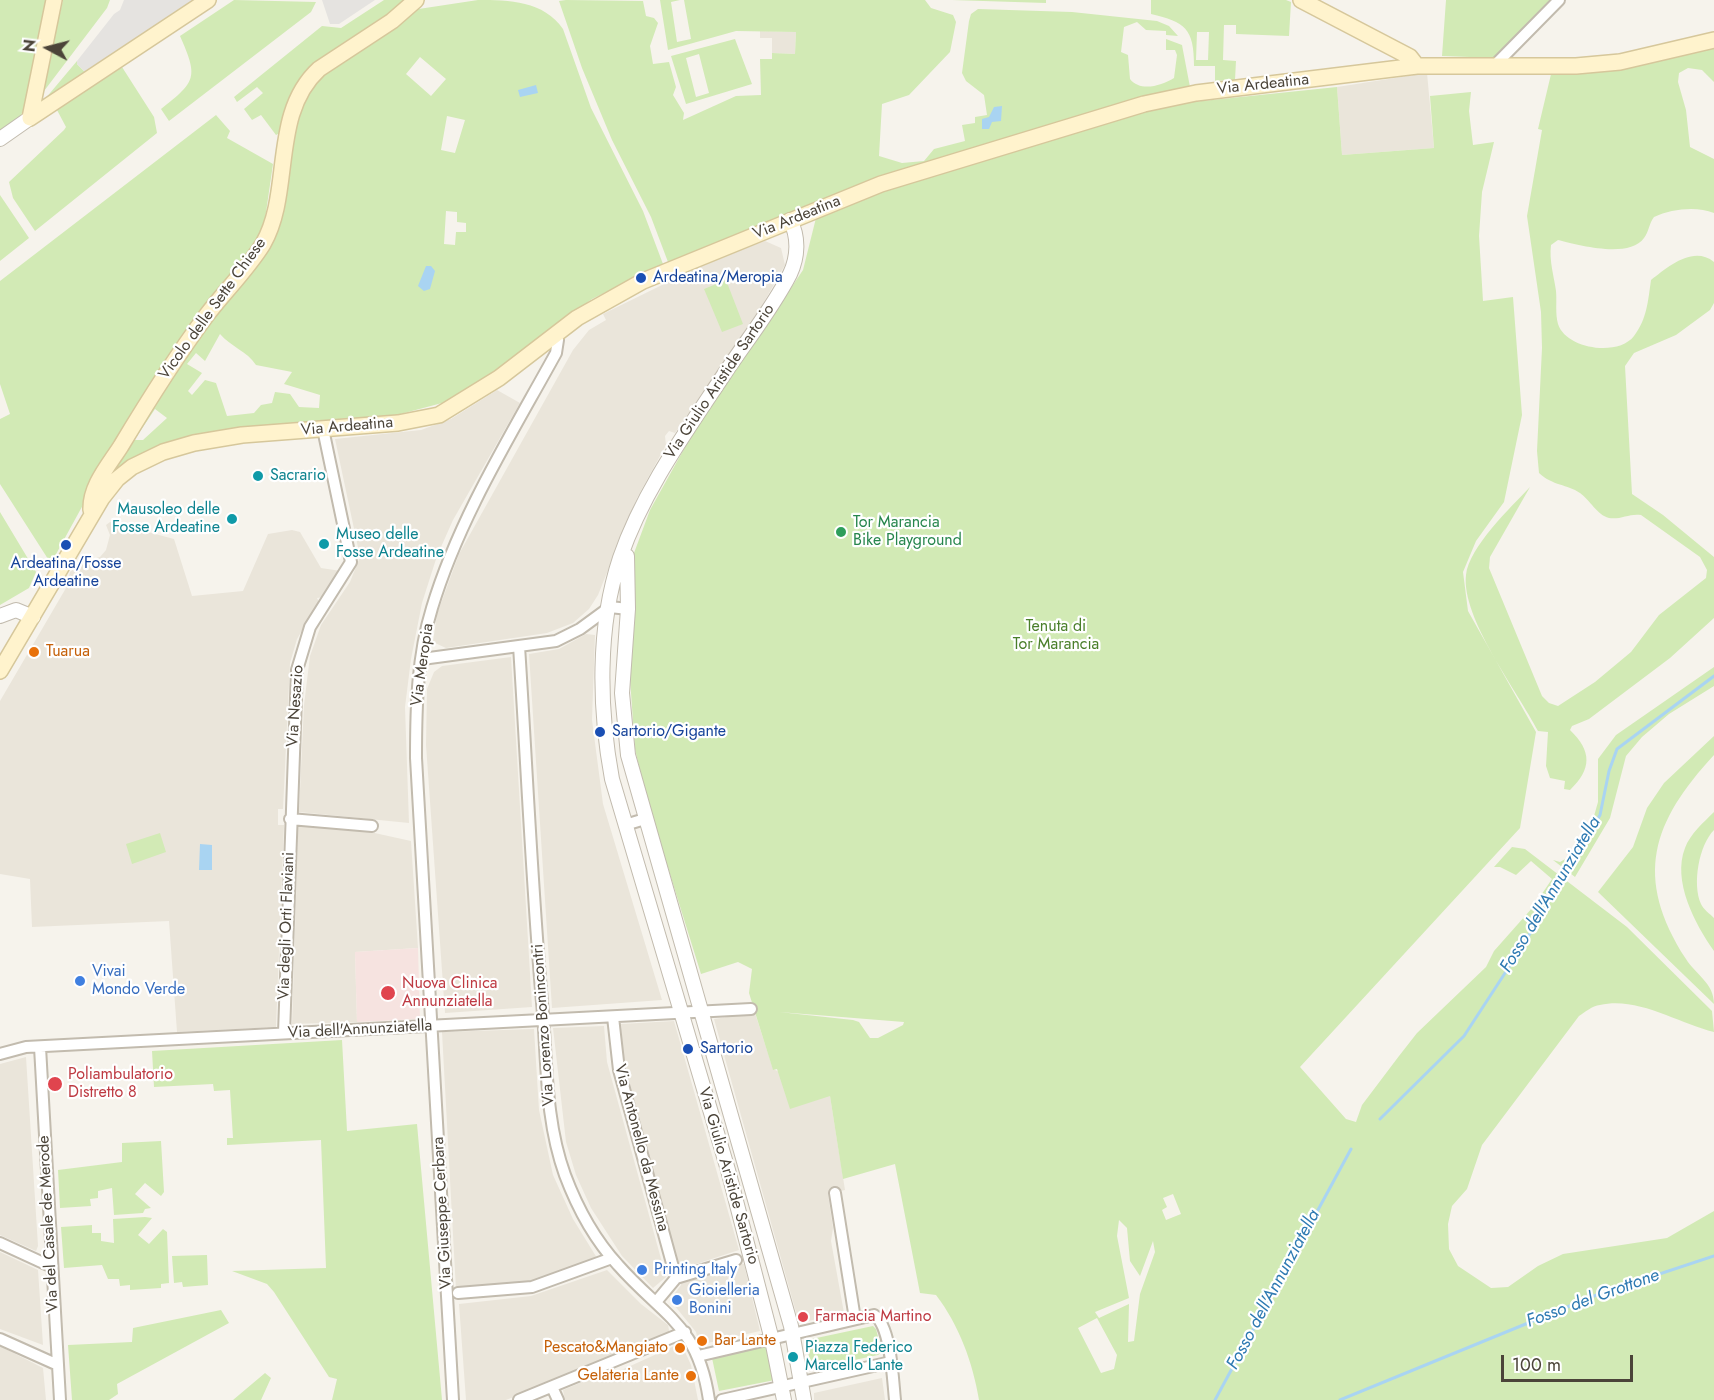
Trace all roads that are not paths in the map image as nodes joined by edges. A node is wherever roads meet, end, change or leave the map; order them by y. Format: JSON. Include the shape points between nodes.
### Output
{"nodes":[{"id":1,"x":54,"y":0,"type":"edge"},
{"id":2,"x":208,"y":0,"type":"edge"},
{"id":3,"x":416,"y":0,"type":"edge"},
{"id":4,"x":1301,"y":0,"type":"edge"},
{"id":5,"x":1559,"y":0,"type":"edge"},
{"id":6,"x":1714,"y":40,"type":"edge"},
{"id":7,"x":1495,"y":64,"type":"junction"},
{"id":8,"x":1417,"y":66,"type":"junction"},
{"id":9,"x":30,"y":118,"type":"junction"},
{"id":10,"x":0,"y":139,"type":"edge"},
{"id":11,"x":790,"y":220,"type":"junction"},
{"id":12,"x":556,"y":333,"type":"junction"},
{"id":13,"x":323,"y":429,"type":"junction"},
{"id":14,"x":92,"y":516,"type":"junction"},
{"id":15,"x":628,"y":542,"type":"junction"},
{"id":16,"x":610,"y":607,"type":"junction"},
{"id":17,"x":628,"y":609,"type":"junction"},
{"id":18,"x":0,"y":616,"type":"edge"},
{"id":19,"x":33,"y":617,"type":"junction"},
{"id":20,"x":519,"y":646,"type":"junction"},
{"id":21,"x":422,"y":659,"type":"junction"},
{"id":22,"x":0,"y":671,"type":"edge"},
{"id":23,"x":290,"y":819,"type":"junction"},
{"id":24,"x":645,"y":819,"type":"junction"},
{"id":25,"x":625,"y":825,"type":"junction"},
{"id":26,"x":372,"y":826,"type":"dead end"},
{"id":27,"x":751,"y":1009,"type":"dead end"},
{"id":28,"x":681,"y":1013,"type":"junction"},
{"id":29,"x":702,"y":1013,"type":"junction"},
{"id":30,"x":613,"y":1017,"type":"junction"},
{"id":31,"x":543,"y":1020,"type":"junction"},
{"id":32,"x":433,"y":1027,"type":"junction"},
{"id":33,"x":284,"y":1033,"type":"junction"},
{"id":34,"x":40,"y":1047,"type":"junction"},
{"id":35,"x":0,"y":1054,"type":"edge"},
{"id":36,"x":835,"y":1193,"type":"dead end"},
{"id":37,"x":0,"y":1244,"type":"edge"},
{"id":38,"x":612,"y":1258,"type":"junction"},
{"id":39,"x":736,"y":1260,"type":"dead end"},
{"id":40,"x":52,"y":1267,"type":"junction"},
{"id":41,"x":676,"y":1278,"type":"junction"},
{"id":42,"x":458,"y":1293,"type":"dead end"},
{"id":43,"x":656,"y":1302,"type":"junction"},
{"id":44,"x":855,"y":1319,"type":"junction"},
{"id":45,"x":685,"y":1332,"type":"junction"},
{"id":46,"x":793,"y":1335,"type":"junction"},
{"id":47,"x":0,"y":1339,"type":"edge"},
{"id":48,"x":772,"y":1340,"type":"junction"},
{"id":49,"x":698,"y":1356,"type":"junction"},
{"id":50,"x":891,"y":1362,"type":"junction"},
{"id":51,"x":58,"y":1365,"type":"junction"},
{"id":52,"x":803,"y":1383,"type":"junction"},
{"id":53,"x":552,"y":1387,"type":"junction"},
{"id":54,"x":783,"y":1393,"type":"edge"},
{"id":55,"x":60,"y":1400,"type":"edge"},
{"id":56,"x":453,"y":1400,"type":"edge"},
{"id":57,"x":519,"y":1400,"type":"edge"},
{"id":58,"x":558,"y":1400,"type":"edge"},
{"id":59,"x":709,"y":1400,"type":"edge"},
{"id":60,"x":722,"y":1400,"type":"edge"},
{"id":61,"x":804,"y":1400,"type":"edge"},
{"id":62,"x":895,"y":1400,"type":"edge"}],
"edges":[{"from":1,"to":9,"type":"main road"},
{"from":2,"to":9,"type":"main road"},
{"from":3,"to":14,"type":"main road","name":"Vicolo delle Sette Chiese","via":[[392,21],[324,65],[309,80],[287,137],[273,220],[266,238],[149,399],[94,491]]},
{"from":4,"to":8,"type":"main road","via":[[1410,57]]},
{"from":5,"to":7,"type":"street"},
{"from":6,"to":7,"type":"main road","name":"Via Ardeatina","via":[[1610,63]]},
{"from":7,"to":8,"type":"main road","name":"Via Ardeatina"},
{"from":8,"to":11,"type":"main road","name":"Via Ardeatina","via":[[1167,98],[881,184]]},
{"from":9,"to":10,"type":"street"},
{"from":11,"to":12,"type":"main road","name":"Via Ardeatina","via":[[637,284]]},
{"from":11,"to":15,"type":"street","name":"Via Giulio Aristide Sartorio","via":[[796,243],[790,274],[663,468]]},
{"from":12,"to":13,"type":"main road","name":"Via Ardeatina","via":[[498,378],[439,414],[399,423]]},
{"from":12,"to":21,"type":"street","name":"Via Meropia","via":[[556,353],[448,561],[432,609]]},
{"from":13,"to":14,"type":"main road","name":"Via Ardeatina","via":[[220,438],[163,452],[122,475]]},
{"from":13,"to":23,"type":"street","name":"Via Nesazio","via":[[351,562],[310,627],[298,663]]},
{"from":14,"to":19,"type":"main road","name":"Via Ardeatina"},
{"from":15,"to":16,"type":"street","name":"Via Giulio Aristide Sartorio","via":[[616,573]]},
{"from":15,"to":17,"type":"street","name":"Via Giulio Aristide Sartorio"},
{"from":16,"to":17,"type":"street"},
{"from":16,"to":20,"type":"street","via":[[564,638]]},
{"from":16,"to":25,"type":"street","name":"Via Giulio Aristide Sartorio","via":[[603,676],[604,721],[612,779]]},
{"from":17,"to":24,"type":"street","name":"Via Giulio Aristide Sartorio","via":[[624,722],[629,763]]},
{"from":18,"to":19,"type":"street","via":[[16,610]]},
{"from":19,"to":22,"type":"main road","name":"Via Ardeatina"},
{"from":20,"to":21,"type":"street"},
{"from":20,"to":31,"type":"street","name":"Via Lorenzo Bonincontri"},
{"from":21,"to":32,"type":"street","name":"Via Meropia","via":[[416,758]]},
{"from":23,"to":26,"type":"street"},
{"from":23,"to":33,"type":"street","name":"Via degli Orti Flaviani"},
{"from":24,"to":25,"type":"street"},
{"from":24,"to":29,"type":"street","name":"Via Giulio Aristide Sartorio"},
{"from":25,"to":28,"type":"street","name":"Via Giulio Aristide Sartorio"},
{"from":27,"to":29,"type":"street"},
{"from":28,"to":29,"type":"street"},
{"from":28,"to":30,"type":"street","name":"Via dell'Annunziatella"},
{"from":28,"to":48,"type":"street","name":"Via Giulio Aristide Sartorio","via":[[728,1170]]},
{"from":29,"to":46,"type":"street","name":"Via Giulio Aristide Sartorio"},
{"from":30,"to":31,"type":"street","name":"Via dell'Annunziatella"},
{"from":30,"to":41,"type":"street","name":"Via Antonello da Messina","via":[[619,1070]]},
{"from":31,"to":32,"type":"street","name":"Via dell'Annunziatella"},
{"from":31,"to":38,"type":"street","name":"Via Lorenzo Bonincontri","via":[[556,1147],[579,1207]]},
{"from":32,"to":33,"type":"street","name":"Via dell'Annunziatella"},
{"from":32,"to":56,"type":"street","name":"Via Giuseppe Cerbara"},
{"from":33,"to":34,"type":"street","name":"Via dell'Annunziatella"},
{"from":34,"to":35,"type":"street","name":"Via dell'Annunziatella"},
{"from":34,"to":40,"type":"street","name":"Via del Casale de Merode"},
{"from":36,"to":44,"type":"street"},
{"from":37,"to":40,"type":"street"},
{"from":38,"to":42,"type":"street","via":[[532,1287]]},
{"from":38,"to":43,"type":"street","name":"Via Lorenzo Bonincontri"},
{"from":39,"to":41,"type":"street"},
{"from":40,"to":51,"type":"street","name":"Via del Casale de Merode"},
{"from":41,"to":43,"type":"street"},
{"from":43,"to":45,"type":"street","name":"Via Lorenzo Bonincontri"},
{"from":44,"to":46,"type":"street"},
{"from":44,"to":50,"type":"street","via":[[878,1317]]},
{"from":45,"to":49,"type":"street","name":"Via Lorenzo Bonincontri"},
{"from":45,"to":53,"type":"street"},
{"from":46,"to":48,"type":"street"},
{"from":46,"to":52,"type":"street"},
{"from":47,"to":51,"type":"street"},
{"from":48,"to":49,"type":"street"},
{"from":48,"to":54,"type":"street"},
{"from":49,"to":59,"type":"street"},
{"from":50,"to":52,"type":"street"},
{"from":50,"to":62,"type":"street"},
{"from":51,"to":55,"type":"street","name":"Via del Casale de Merode"},
{"from":52,"to":54,"type":"street"},
{"from":52,"to":61,"type":"street"},
{"from":53,"to":57,"type":"street"},
{"from":53,"to":58,"type":"street"},
{"from":54,"to":60,"type":"street"}]}
